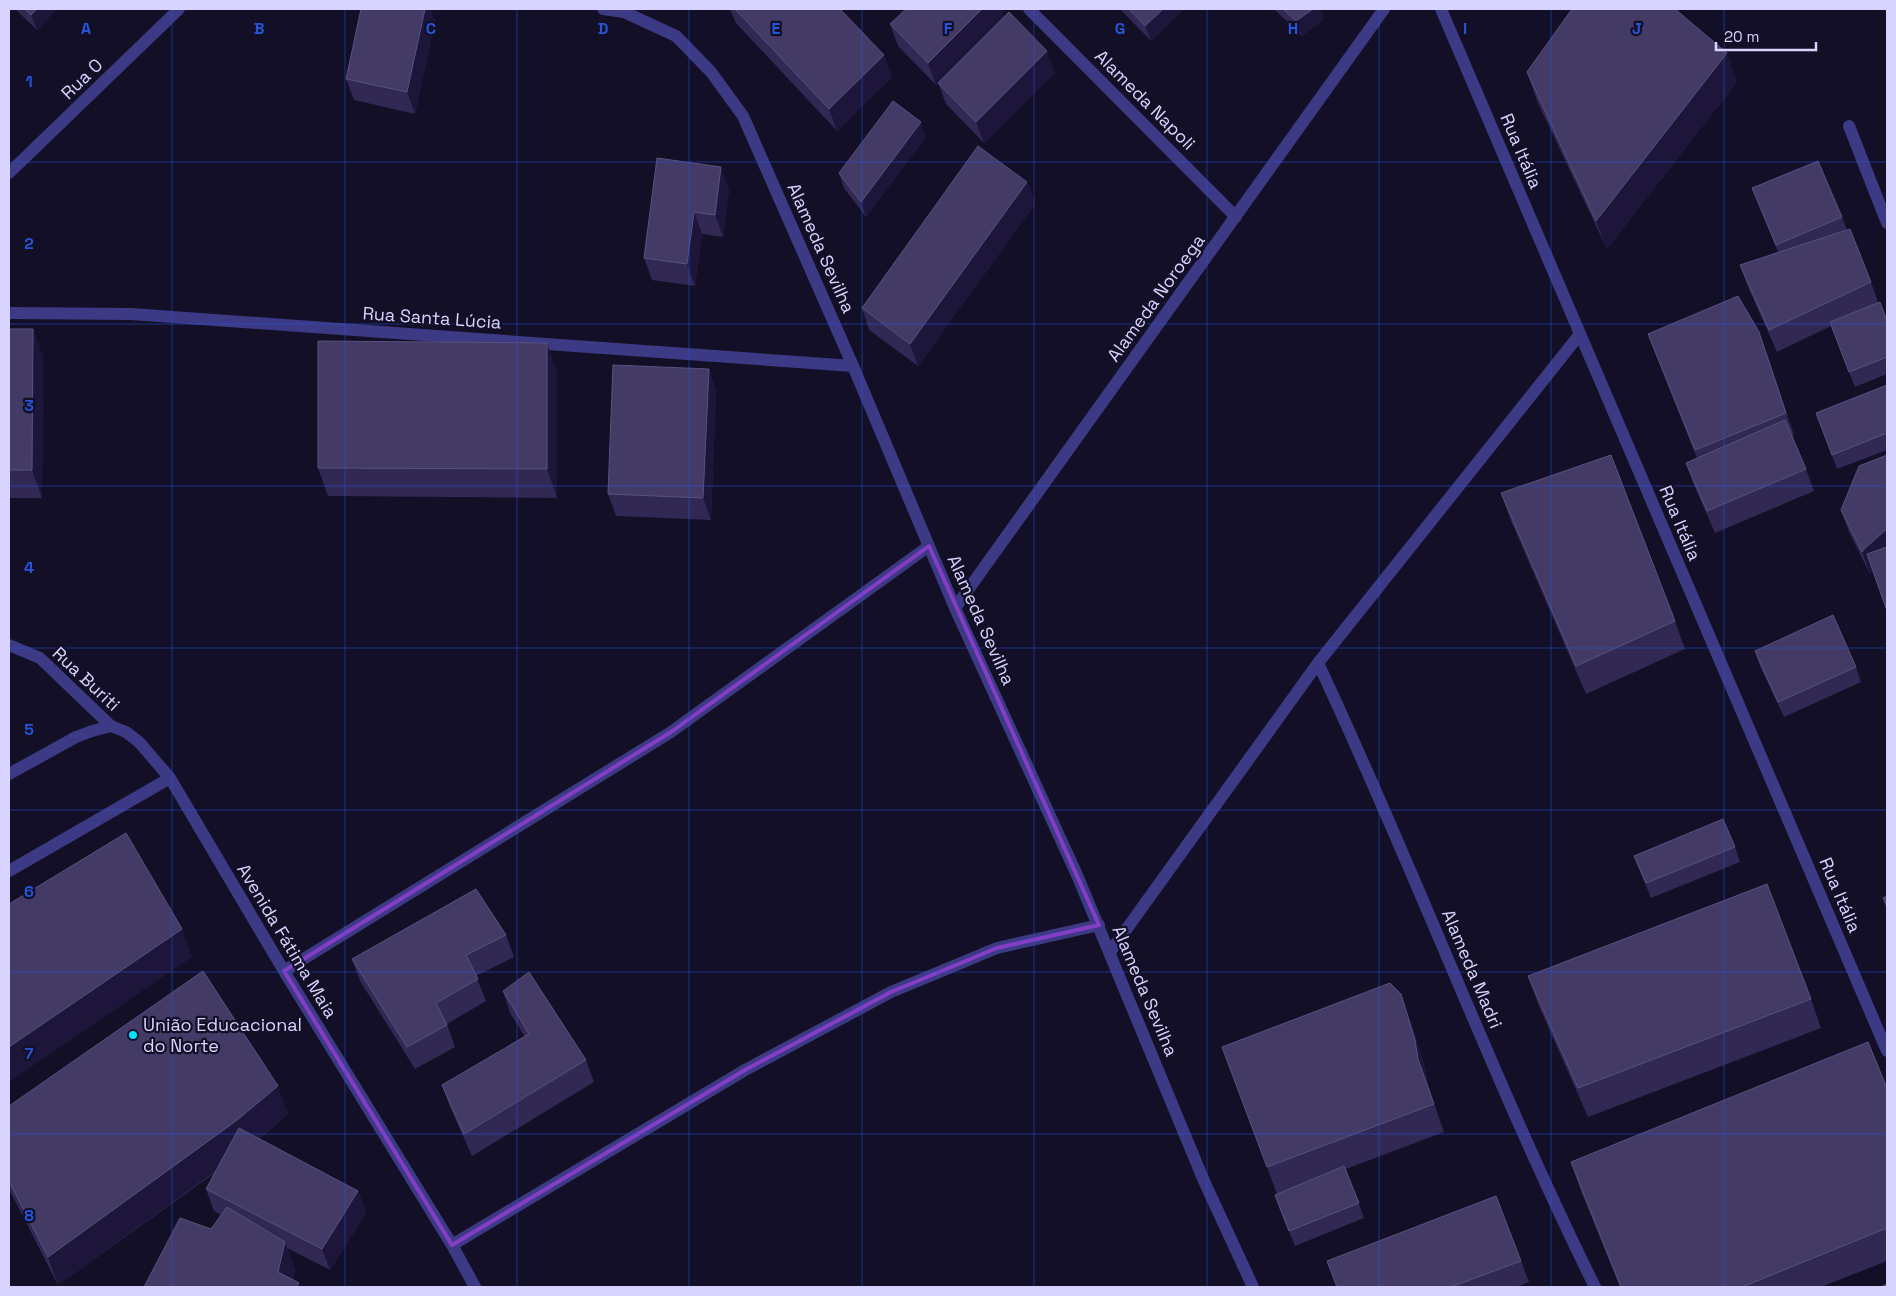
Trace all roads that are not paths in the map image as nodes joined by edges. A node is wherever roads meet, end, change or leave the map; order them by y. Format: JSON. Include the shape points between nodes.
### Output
{"nodes":[{"id":1,"x":179,"y":9,"type":"edge"},
{"id":2,"x":603,"y":9,"type":"edge"},
{"id":3,"x":1029,"y":9,"type":"edge"},
{"id":4,"x":1384,"y":9,"type":"edge"},
{"id":5,"x":1441,"y":9,"type":"edge"},
{"id":6,"x":624,"y":10,"type":"edge"},
{"id":7,"x":1849,"y":126,"type":"dead end"},
{"id":8,"x":9,"y":174,"type":"edge"},
{"id":9,"x":1236,"y":217,"type":"junction"},
{"id":10,"x":1887,"y":223,"type":"edge"},
{"id":11,"x":9,"y":313,"type":"edge"},
{"id":12,"x":1580,"y":334,"type":"junction"},
{"id":13,"x":853,"y":366,"type":"junction"},
{"id":14,"x":929,"y":546,"type":"junction"},
{"id":15,"x":955,"y":608,"type":"junction"},
{"id":16,"x":9,"y":645,"type":"edge"},
{"id":17,"x":1318,"y":664,"type":"junction"},
{"id":18,"x":111,"y":726,"type":"junction"},
{"id":19,"x":9,"y":774,"type":"edge"},
{"id":20,"x":170,"y":778,"type":"junction"},
{"id":21,"x":9,"y":871,"type":"edge"},
{"id":22,"x":1098,"y":925,"type":"junction"},
{"id":23,"x":1110,"y":952,"type":"junction"},
{"id":24,"x":284,"y":971,"type":"junction"},
{"id":25,"x":1887,"y":1051,"type":"edge"},
{"id":26,"x":452,"y":1245,"type":"junction"},
{"id":27,"x":475,"y":1287,"type":"edge"},
{"id":28,"x":1253,"y":1287,"type":"edge"},
{"id":29,"x":1596,"y":1287,"type":"edge"}],
"edges":[{"from":1,"to":8,"type":"street","name":"Rua O"},
{"from":2,"to":6,"type":"street","name":"Alameda Sevilha"},
{"from":3,"to":9,"type":"street","name":"Alameda Napoli"},
{"from":4,"to":9,"type":"street","name":"Alameda Noroega"},
{"from":5,"to":12,"type":"street","name":"Rua Itália"},
{"from":6,"to":13,"type":"street","name":"Alameda Sevilha","via":[[676,36],[712,72],[743,116]]},
{"from":7,"to":10,"type":"street"},
{"from":9,"to":15,"type":"street","name":"Alameda Noroega"},
{"from":11,"to":13,"type":"street","name":"Rua Santa Lúcia","via":[[131,314]]},
{"from":12,"to":17,"type":"street"},
{"from":12,"to":25,"type":"street","name":"Rua Itália"},
{"from":13,"to":14,"type":"street","name":"Alameda Sevilha"},
{"from":14,"to":15,"type":"street","name":"Alameda Sevilha"},
{"from":14,"to":24,"type":"street","via":[[671,732]]},
{"from":15,"to":22,"type":"street","name":"Alameda Sevilha"},
{"from":16,"to":18,"type":"street","name":"Rua Buriti","via":[[40,658]]},
{"from":17,"to":23,"type":"street"},
{"from":17,"to":29,"type":"street","name":"Alameda Madri","via":[[1358,747],[1507,1097]]},
{"from":18,"to":19,"type":"street","via":[[76,737]]},
{"from":18,"to":20,"type":"street","name":"Avenida Fátima Maia","via":[[139,742]]},
{"from":20,"to":21,"type":"street"},
{"from":20,"to":24,"type":"street","name":"Avenida Fátima Maia"},
{"from":22,"to":23,"type":"street","name":"Alameda Sevilha"},
{"from":22,"to":26,"type":"street","via":[[997,948],[891,992],[745,1070]]},
{"from":23,"to":28,"type":"street","name":"Alameda Sevilha","via":[[1204,1181]]},
{"from":24,"to":26,"type":"street","name":"Avenida Fátima Maia"},
{"from":26,"to":27,"type":"street","name":"Avenida Fátima Maia"}]}
